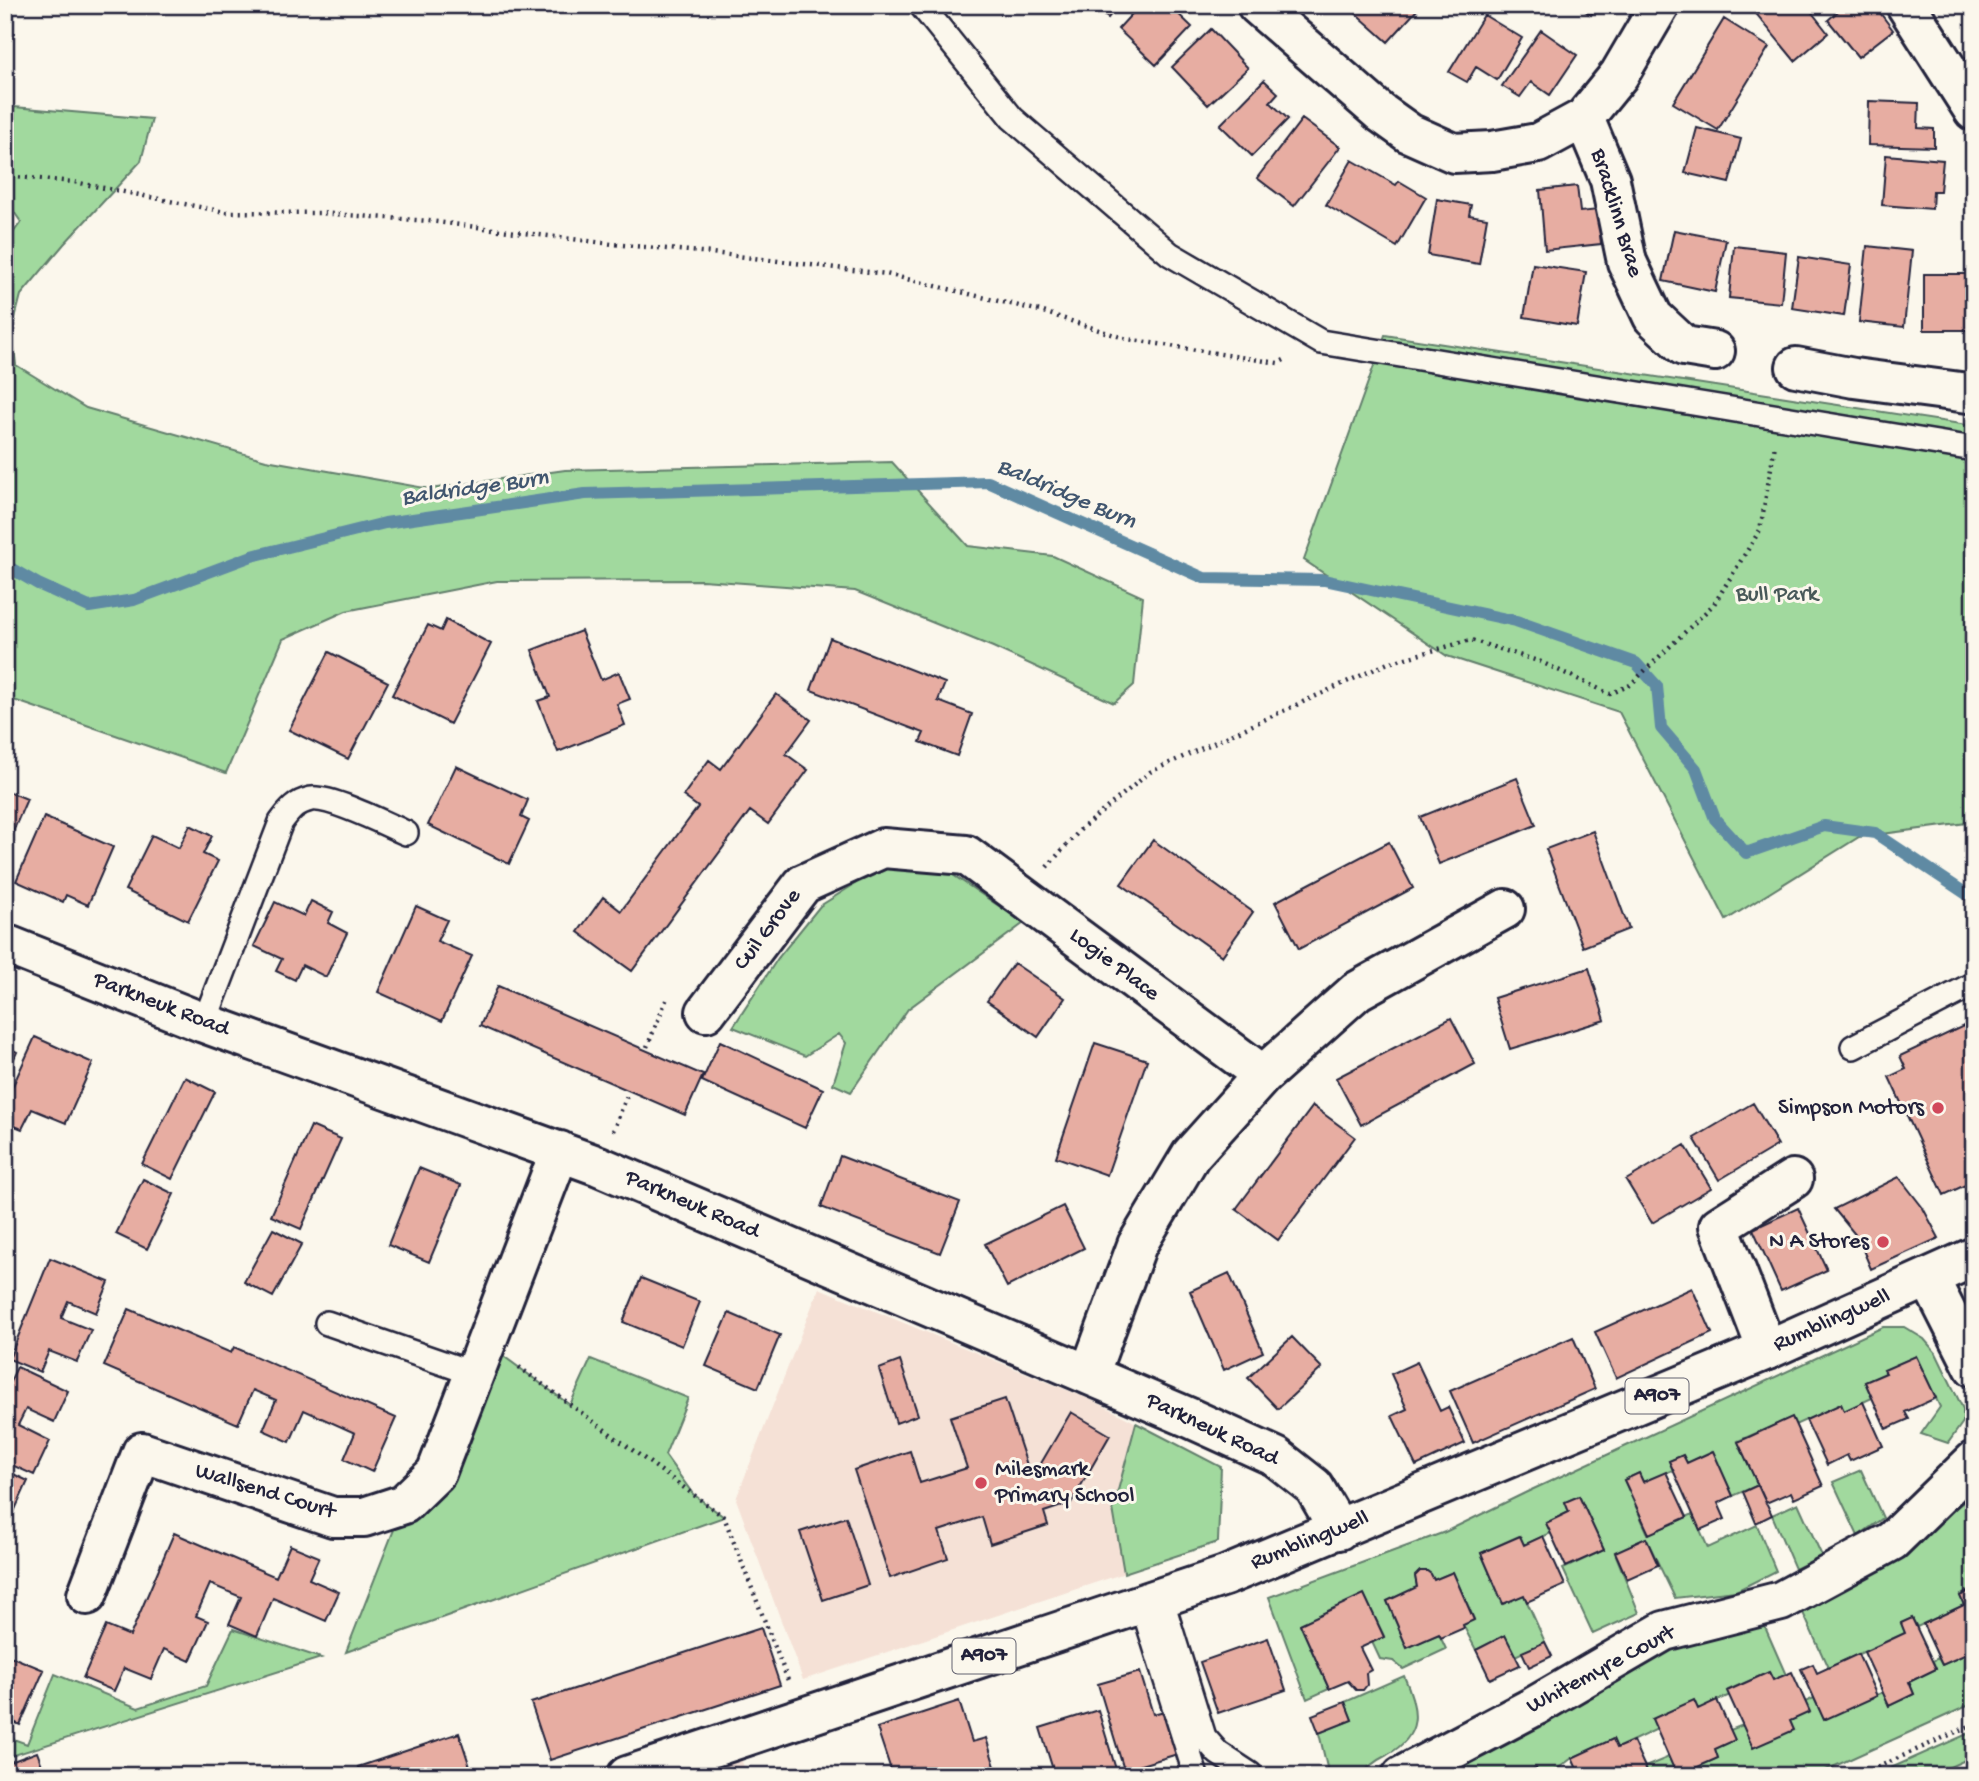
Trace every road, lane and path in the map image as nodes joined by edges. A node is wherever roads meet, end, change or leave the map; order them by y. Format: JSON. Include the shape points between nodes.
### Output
{"nodes":[{"id":1,"x":921,"y":5,"type":"edge"},
{"id":2,"x":1257,"y":5,"type":"edge"},
{"id":3,"x":1660,"y":5,"type":"edge"},
{"id":4,"x":1906,"y":5,"type":"edge"},
{"id":5,"x":1974,"y":111,"type":"edge"},
{"id":6,"x":1584,"y":118,"type":"junction"},
{"id":7,"x":5,"y":176,"type":"edge"},
{"id":8,"x":1321,"y":342,"type":"junction"},
{"id":9,"x":1714,"y":351,"type":"dead end"},
{"id":10,"x":1796,"y":367,"type":"dead end"},
{"id":11,"x":1974,"y":391,"type":"edge"},
{"id":12,"x":1780,"y":418,"type":"junction"},
{"id":13,"x":1974,"y":449,"type":"edge"},
{"id":14,"x":406,"y":833,"type":"dead end"},
{"id":15,"x":966,"y":855,"type":"joint"},
{"id":16,"x":1021,"y":897,"type":"junction"},
{"id":17,"x":1505,"y":909,"type":"dead end"},
{"id":18,"x":5,"y":943,"type":"edge"},
{"id":19,"x":1974,"y":984,"type":"edge"},
{"id":20,"x":706,"y":1012,"type":"dead end"},
{"id":21,"x":204,"y":1023,"type":"junction"},
{"id":22,"x":1853,"y":1047,"type":"dead end"},
{"id":23,"x":1263,"y":1075,"type":"junction"},
{"id":24,"x":560,"y":1151,"type":"junction"},
{"id":25,"x":1793,"y":1179,"type":"dead end"},
{"id":26,"x":1974,"y":1257,"type":"edge"},
{"id":27,"x":1930,"y":1278,"type":"junction"},
{"id":28,"x":327,"y":1323,"type":"dead end"},
{"id":29,"x":1767,"y":1350,"type":"junction"},
{"id":30,"x":481,"y":1359,"type":"junction"},
{"id":31,"x":1974,"y":1367,"type":"edge"},
{"id":32,"x":1089,"y":1375,"type":"junction"},
{"id":33,"x":1974,"y":1461,"type":"edge"},
{"id":34,"x":1339,"y":1530,"type":"junction"},
{"id":35,"x":88,"y":1595,"type":"dead end"},
{"id":36,"x":1152,"y":1601,"type":"junction"},
{"id":37,"x":802,"y":1716,"type":"junction"},
{"id":38,"x":1974,"y":1724,"type":"edge"},
{"id":39,"x":1250,"y":1774,"type":"edge"},
{"id":40,"x":627,"y":1776,"type":"edge"},
{"id":41,"x":1196,"y":1776,"type":"edge"},
{"id":42,"x":1402,"y":1776,"type":"edge"},
{"id":43,"x":1858,"y":1776,"type":"edge"}],
"edges":[{"from":1,"to":8,"type":"lane","via":[[1012,118],[1170,254]]},
{"from":2,"to":6,"type":"street","via":[[1381,113],[1409,133],[1454,153],[1538,143]]},
{"from":3,"to":6,"type":"street","via":[[1619,75]]},
{"from":4,"to":5,"type":"street"},
{"from":6,"to":9,"type":"street","name":"Bracklinn Brae","via":[[1610,180],[1627,262],[1653,317],[1684,346]]},
{"from":7,"to":8,"type":"path","via":[[74,182],[225,212],[429,221],[886,274],[1040,311],[1127,339],[1278,363]]},
{"from":8,"to":12,"type":"lane"},
{"from":10,"to":11,"type":"street"},
{"from":12,"to":13,"type":"lane"},
{"from":12,"to":16,"type":"path","via":[[1760,530],[1714,604],[1630,685],[1610,694],[1541,662],[1471,640],[1388,663],[1150,772],[1081,829]]},
{"from":14,"to":21,"type":"lane","via":[[331,802],[312,799],[293,806],[281,822]]},
{"from":15,"to":16,"type":"street","name":"Logie Place"},
{"from":15,"to":20,"type":"street","name":"Cuil Grove","via":[[883,848],[803,884]]},
{"from":16,"to":23,"type":"street","name":"Logie Place"},
{"from":17,"to":23,"type":"street","via":[[1357,991]]},
{"from":18,"to":21,"type":"street","name":"Parkneuk Road"},
{"from":19,"to":22,"type":"lane"},
{"from":21,"to":24,"type":"street","name":"Parkneuk Road"},
{"from":23,"to":32,"type":"street","via":[[1191,1155],[1137,1245]]},
{"from":24,"to":30,"type":"street","name":"Wallsend Court"},
{"from":24,"to":32,"type":"street","name":"Parkneuk Road"},
{"from":25,"to":29,"type":"street","via":[[1719,1226]]},
{"from":26,"to":27,"type":"street","name":"Rumblingwell","number":"A907"},
{"from":27,"to":29,"type":"street","name":"Rumblingwell","number":"A907"},
{"from":27,"to":31,"type":"street"},
{"from":28,"to":30,"type":"lane"},
{"from":29,"to":34,"type":"street","name":"Rumblingwell","number":"A907"},
{"from":30,"to":35,"type":"street","name":"Wallsend Court","via":[[436,1473],[404,1504],[364,1517],[333,1517],[142,1452]]},
{"from":30,"to":37,"type":"path","via":[[724,1517]]},
{"from":32,"to":34,"type":"street","name":"Parkneuk Road","via":[[1276,1457],[1314,1487]]},
{"from":33,"to":42,"type":"street","name":"Whitemyre Court","via":[[1892,1541],[1781,1601],[1664,1631]]},
{"from":34,"to":36,"type":"street","name":"Rumblingwell","number":"A907"},
{"from":36,"to":37,"type":"street","name":"Rumblingwell","number":"A907"},
{"from":36,"to":39,"type":"lane","via":[[1204,1737],[1218,1753]]},
{"from":36,"to":41,"type":"lane"},
{"from":37,"to":40,"type":"street","name":"Rumblingwell","number":"A907"},
{"from":38,"to":43,"type":"path"}]}
